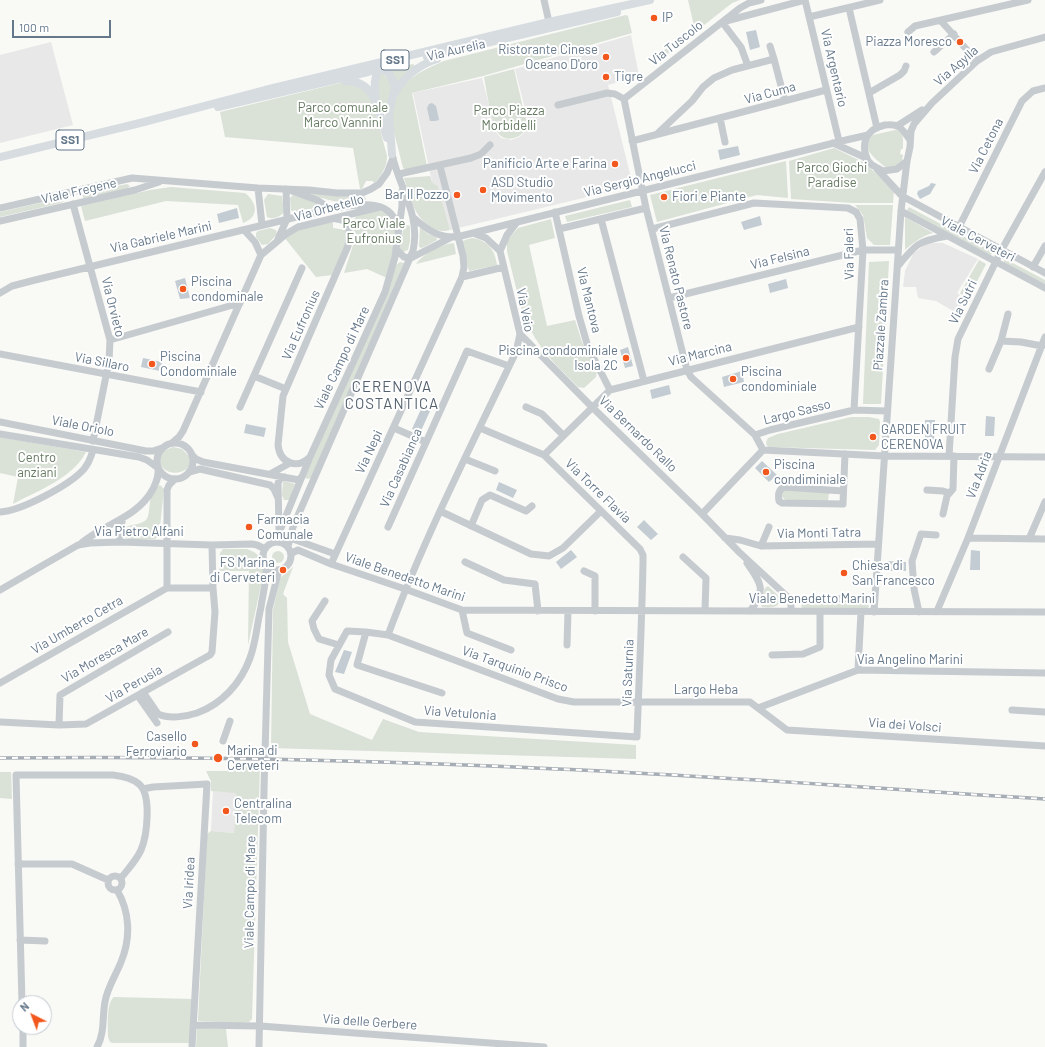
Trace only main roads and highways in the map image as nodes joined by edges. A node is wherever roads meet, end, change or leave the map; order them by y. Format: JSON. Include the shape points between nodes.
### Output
{"nodes":[{"id":1,"x":650,"y":0,"type":"edge"},
{"id":2,"x":654,"y":0,"type":"edge"},
{"id":3,"x":518,"y":29,"type":"junction"},
{"id":4,"x":485,"y":44,"type":"junction"},
{"id":5,"x":381,"y":68,"type":"junction"},
{"id":6,"x":298,"y":89,"type":"junction"},
{"id":7,"x":265,"y":90,"type":"junction"},
{"id":8,"x":394,"y":94,"type":"junction"},
{"id":9,"x":376,"y":101,"type":"junction"},
{"id":10,"x":140,"y":123,"type":"junction"},
{"id":11,"x":0,"y":157,"type":"edge"}],
"edges":[{"from":1,"to":3,"type":"main road","name":"Via Aurelia","number":"SS1"},
{"from":2,"to":4,"type":"main road","name":"Via Aurelia"},
{"from":3,"to":5,"type":"main road","via":[[494,38]]},
{"from":3,"to":7,"type":"main road","name":"Via Aurelia","number":"SS1"},
{"from":4,"to":5,"type":"main road","name":"Via Aurelia"},
{"from":4,"to":8,"type":"main road","via":[[422,66],[407,76]]},
{"from":5,"to":6,"type":"main road","name":"Via Aurelia"},
{"from":5,"to":7,"type":"main road"},
{"from":5,"to":8,"type":"main road","via":[[394,81]]},
{"from":5,"to":9,"type":"main road","via":[[374,82]]},
{"from":6,"to":9,"type":"main road","via":[[352,81],[368,87]]},
{"from":6,"to":10,"type":"main road","name":"Via Aurelia"},
{"from":7,"to":10,"type":"main road","name":"Via Aurelia","number":"SS1"},
{"from":8,"to":9,"type":"main road","via":[[389,113],[393,156]]},
{"from":10,"to":11,"type":"main road","name":"Via Aurelia","number":"SS1"}]}
